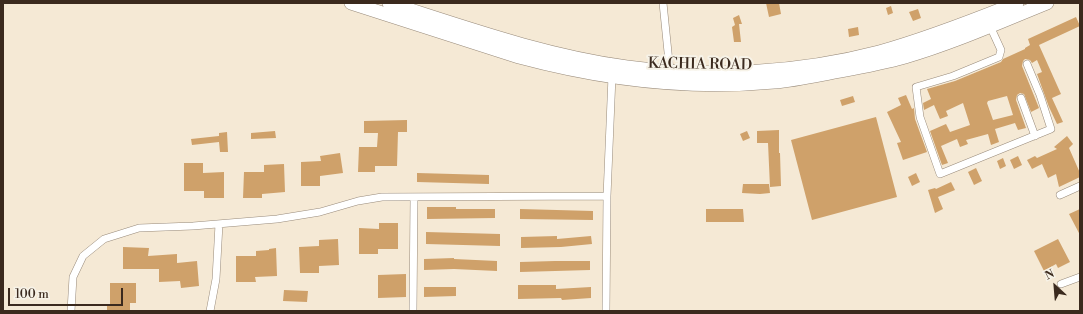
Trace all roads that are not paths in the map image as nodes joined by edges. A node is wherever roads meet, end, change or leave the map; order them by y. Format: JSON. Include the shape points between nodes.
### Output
{"nodes":[{"id":1,"x":350,"y":3,"type":"edge"},
{"id":2,"x":389,"y":3,"type":"edge"},
{"id":3,"x":663,"y":3,"type":"edge"},
{"id":4,"x":1017,"y":3,"type":"edge"},
{"id":5,"x":1047,"y":3,"type":"edge"},
{"id":6,"x":1000,"y":6,"type":"edge"},
{"id":7,"x":990,"y":26,"type":"junction"},
{"id":8,"x":1027,"y":64,"type":"dead end"},
{"id":9,"x":670,"y":72,"type":"junction"},
{"id":10,"x":612,"y":76,"type":"junction"},
{"id":11,"x":1021,"y":98,"type":"dead end"},
{"id":12,"x":1035,"y":136,"type":"junction"},
{"id":13,"x":1080,"y":186,"type":"edge"},
{"id":14,"x":1060,"y":195,"type":"dead end"},
{"id":15,"x":607,"y":196,"type":"junction"},
{"id":16,"x":414,"y":198,"type":"junction"},
{"id":17,"x":219,"y":224,"type":"junction"},
{"id":18,"x":1080,"y":277,"type":"edge"},
{"id":19,"x":1061,"y":284,"type":"dead end"},
{"id":20,"x":71,"y":311,"type":"edge"},
{"id":21,"x":210,"y":311,"type":"edge"},
{"id":22,"x":413,"y":311,"type":"edge"},
{"id":23,"x":606,"y":311,"type":"edge"}],
"edges":[{"from":1,"to":10,"type":"highway","name":"KACHIA ROAD","via":[[526,59]]},
{"from":2,"to":9,"type":"highway","name":"KACHIA ROAD","via":[[498,38],[567,56]]},
{"from":3,"to":9,"type":"street"},
{"from":4,"to":6,"type":"highway","name":"KACHIA ROAD"},
{"from":5,"to":7,"type":"highway","name":"KACHIA ROAD"},
{"from":6,"to":9,"type":"highway","name":"KACHIA ROAD","via":[[938,34],[844,60],[778,70]]},
{"from":7,"to":10,"type":"highway","name":"KACHIA ROAD","via":[[904,58],[806,78],[773,82],[704,84],[655,82]]},
{"from":7,"to":12,"type":"street","via":[[1001,50],[999,57],[953,76],[916,87],[920,117],[940,174]]},
{"from":8,"to":12,"type":"street","via":[[1051,129]]},
{"from":10,"to":15,"type":"street"},
{"from":11,"to":12,"type":"street"},
{"from":13,"to":14,"type":"street"},
{"from":15,"to":16,"type":"street"},
{"from":15,"to":23,"type":"street"},
{"from":16,"to":17,"type":"street","via":[[382,197],[320,212]]},
{"from":16,"to":22,"type":"street"},
{"from":17,"to":20,"type":"street","via":[[139,228],[104,239],[83,256],[73,277]]},
{"from":17,"to":21,"type":"street","via":[[216,279]]},
{"from":18,"to":19,"type":"street"}]}
